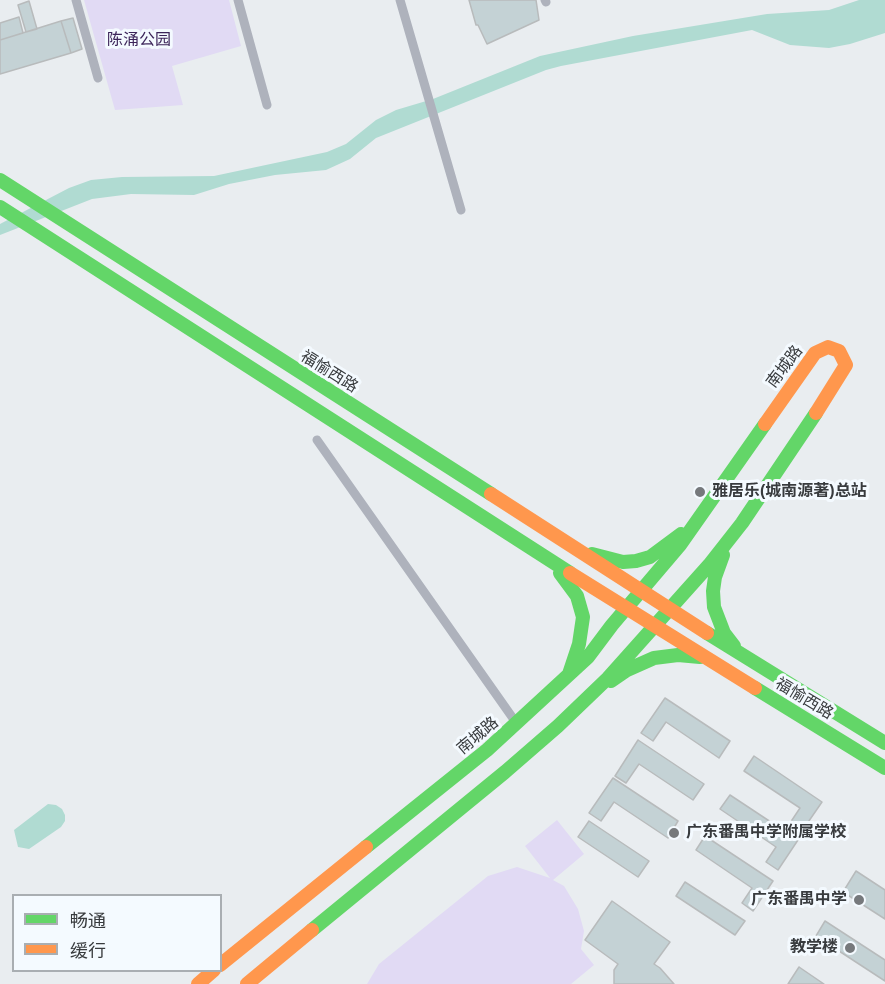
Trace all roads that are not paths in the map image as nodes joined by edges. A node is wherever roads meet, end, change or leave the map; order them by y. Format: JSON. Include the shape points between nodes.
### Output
{"nodes":[{"id":1,"x":76,"y":0,"type":"edge"},
{"id":2,"x":238,"y":0,"type":"edge"},
{"id":3,"x":400,"y":0,"type":"edge"},
{"id":4,"x":98,"y":78,"type":"dead end"},
{"id":5,"x":267,"y":105,"type":"dead end"},
{"id":6,"x":0,"y":180,"type":"edge"},
{"id":7,"x":461,"y":210,"type":"dead end"},
{"id":8,"x":6,"y":211,"type":"edge"},
{"id":9,"x":317,"y":440,"type":"dead end"},
{"id":10,"x":698,"y":518,"type":"junction"},
{"id":11,"x":736,"y":529,"type":"junction"},
{"id":12,"x":567,"y":544,"type":"junction"},
{"id":13,"x":531,"y":549,"type":"junction"},
{"id":14,"x":641,"y":590,"type":"junction"},
{"id":15,"x":626,"y":609,"type":"junction"},
{"id":16,"x":669,"y":609,"type":"junction"},
{"id":17,"x":653,"y":626,"type":"junction"},
{"id":18,"x":705,"y":658,"type":"junction"},
{"id":19,"x":756,"y":664,"type":"junction"},
{"id":20,"x":568,"y":677,"type":"junction"},
{"id":21,"x":589,"y":696,"type":"junction"},
{"id":22,"x":517,"y":724,"type":"junction"},
{"id":23,"x":885,"y":743,"type":"edge"},
{"id":24,"x":885,"y":768,"type":"edge"},
{"id":25,"x":222,"y":963,"type":"edge"},
{"id":26,"x":212,"y":972,"type":"edge"},
{"id":27,"x":198,"y":984,"type":"edge"},
{"id":28,"x":247,"y":984,"type":"edge"}],
"edges":[{"from":1,"to":4,"type":"street"},
{"from":2,"to":5,"type":"street"},
{"from":3,"to":7,"type":"street"},
{"from":6,"to":12,"type":"street","name":"福愉西路"},
{"from":8,"to":13,"type":"street"},
{"from":9,"to":22,"type":"street"},
{"from":10,"to":11,"type":"street","name":"南城路","via":[[815,353],[828,346],[834,348],[846,365],[788,457]]},
{"from":10,"to":12,"type":"street","via":[[662,549],[636,561],[608,560]]},
{"from":10,"to":14,"type":"street","name":"南城路"},
{"from":11,"to":16,"type":"street","name":"南城路","via":[[710,565]]},
{"from":11,"to":19,"type":"street","via":[[715,577],[714,607],[731,643]]},
{"from":12,"to":14,"type":"street","name":"福愉西路"},
{"from":13,"to":15,"type":"street"},
{"from":13,"to":20,"type":"street","via":[[555,567],[581,606],[583,628]]},
{"from":14,"to":15,"type":"street","name":"南城路"},
{"from":14,"to":16,"type":"street","name":"福愉西路"},
{"from":15,"to":17,"type":"street","name":"福愉西路"},
{"from":15,"to":20,"type":"street","name":"南城路"},
{"from":16,"to":17,"type":"street","name":"南城路"},
{"from":16,"to":19,"type":"street","name":"福愉西路"},
{"from":17,"to":18,"type":"street","name":"福愉西路"},
{"from":17,"to":21,"type":"street","name":"南城路"},
{"from":18,"to":21,"type":"street","via":[[654,658],[627,670]]},
{"from":18,"to":24,"type":"street","name":"福愉西路"},
{"from":19,"to":23,"type":"street","name":"福愉西路"},
{"from":20,"to":22,"type":"street","name":"南城路"},
{"from":21,"to":28,"type":"street","name":"南城路","via":[[505,772]]},
{"from":22,"to":25,"type":"street","name":"南城路"},
{"from":26,"to":27,"type":"street"}]}
